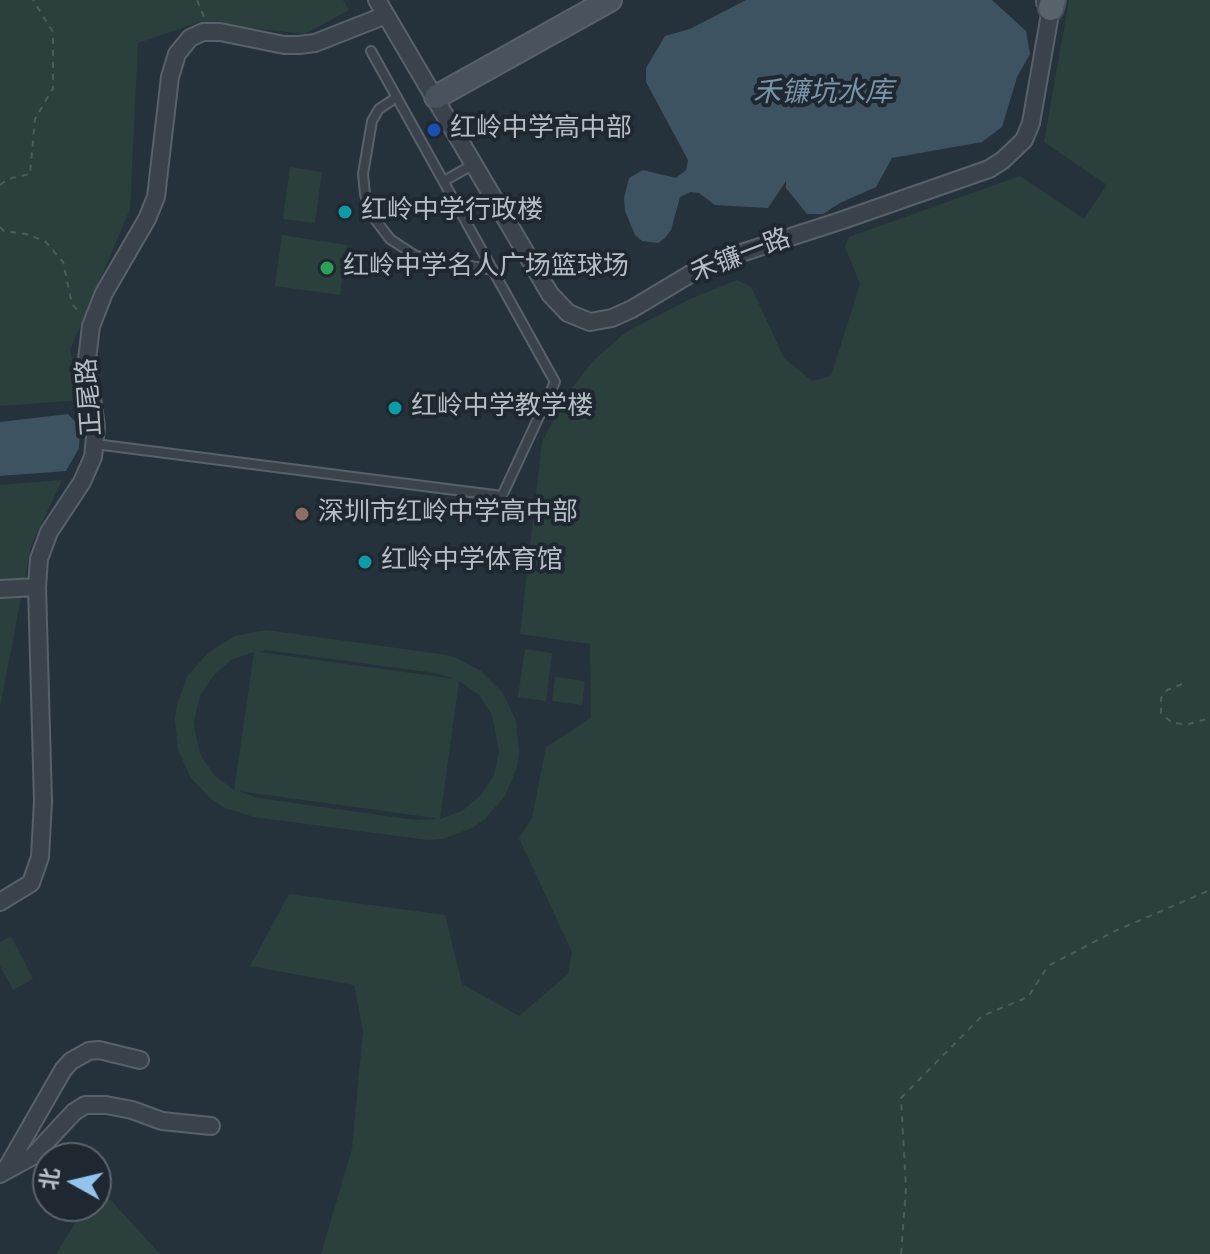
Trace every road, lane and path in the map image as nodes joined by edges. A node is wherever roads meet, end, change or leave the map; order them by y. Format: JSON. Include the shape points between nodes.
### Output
{"nodes":[{"id":1,"x":33,"y":0,"type":"edge"},
{"id":2,"x":197,"y":0,"type":"edge"},
{"id":3,"x":377,"y":0,"type":"edge"},
{"id":4,"x":610,"y":0,"type":"edge"},
{"id":5,"x":1049,"y":3,"type":"edge"},
{"id":6,"x":386,"y":15,"type":"junction"},
{"id":7,"x":206,"y":21,"type":"dead end"},
{"id":8,"x":371,"y":51,"type":"dead end"},
{"id":9,"x":397,"y":97,"type":"junction"},
{"id":10,"x":436,"y":97,"type":"junction"},
{"id":11,"x":475,"y":164,"type":"junction"},
{"id":12,"x":444,"y":181,"type":"junction"},
{"id":13,"x":0,"y":185,"type":"edge"},
{"id":14,"x":0,"y":227,"type":"edge"},
{"id":15,"x":493,"y":270,"type":"junction"},
{"id":16,"x":91,"y":326,"type":"junction"},
{"id":17,"x":95,"y":444,"type":"junction"},
{"id":18,"x":37,"y":587,"type":"junction"},
{"id":19,"x":0,"y":589,"type":"edge"},
{"id":20,"x":1182,"y":684,"type":"dead end"},
{"id":21,"x":1210,"y":718,"type":"edge"},
{"id":22,"x":1210,"y":890,"type":"edge"},
{"id":23,"x":0,"y":902,"type":"edge"},
{"id":24,"x":140,"y":1060,"type":"dead end"},
{"id":25,"x":211,"y":1126,"type":"dead end"},
{"id":26,"x":2,"y":1173,"type":"edge"},
{"id":27,"x":901,"y":1254,"type":"edge"}],
"edges":[{"from":1,"to":13,"type":"path","via":[[53,32],[53,88],[35,119],[30,174]]},
{"from":2,"to":7,"type":"path"},
{"from":3,"to":6,"type":"street","name":"禾镰一路"},
{"from":4,"to":10,"type":"street"},
{"from":5,"to":11,"type":"street","name":"禾镰一路","via":[[1031,123],[1024,140],[1003,160],[707,264],[632,309],[601,321],[579,319],[550,294]]},
{"from":6,"to":10,"type":"street","name":"禾镰一路"},
{"from":6,"to":16,"type":"street","name":"正尾路","via":[[299,45],[220,32],[190,38],[177,54],[170,77],[156,197]]},
{"from":8,"to":9,"type":"lane"},
{"from":9,"to":12,"type":"lane"},
{"from":9,"to":15,"type":"lane","via":[[372,121],[363,174],[371,214],[390,239],[416,256]]},
{"from":10,"to":11,"type":"street","name":"禾镰一路"},
{"from":11,"to":12,"type":"lane"},
{"from":12,"to":15,"type":"lane"},
{"from":14,"to":16,"type":"path","via":[[45,241],[63,262],[72,304]]},
{"from":15,"to":17,"type":"lane","via":[[555,382],[502,496]]},
{"from":16,"to":17,"type":"street","name":"正尾路","via":[[87,360]]},
{"from":17,"to":18,"type":"street","name":"正尾路","via":[[82,482],[43,545]]},
{"from":18,"to":19,"type":"street"},
{"from":18,"to":23,"type":"street","name":"正尾路","via":[[40,857],[31,883]]},
{"from":20,"to":21,"type":"path","via":[[1161,698],[1161,713],[1186,725]]},
{"from":22,"to":27,"type":"path","via":[[1048,966],[1028,997],[982,1016],[901,1098],[906,1188]]},
{"from":24,"to":26,"type":"street","via":[[99,1050],[71,1061]]},
{"from":25,"to":26,"type":"street","via":[[85,1105],[33,1156]]}]}
